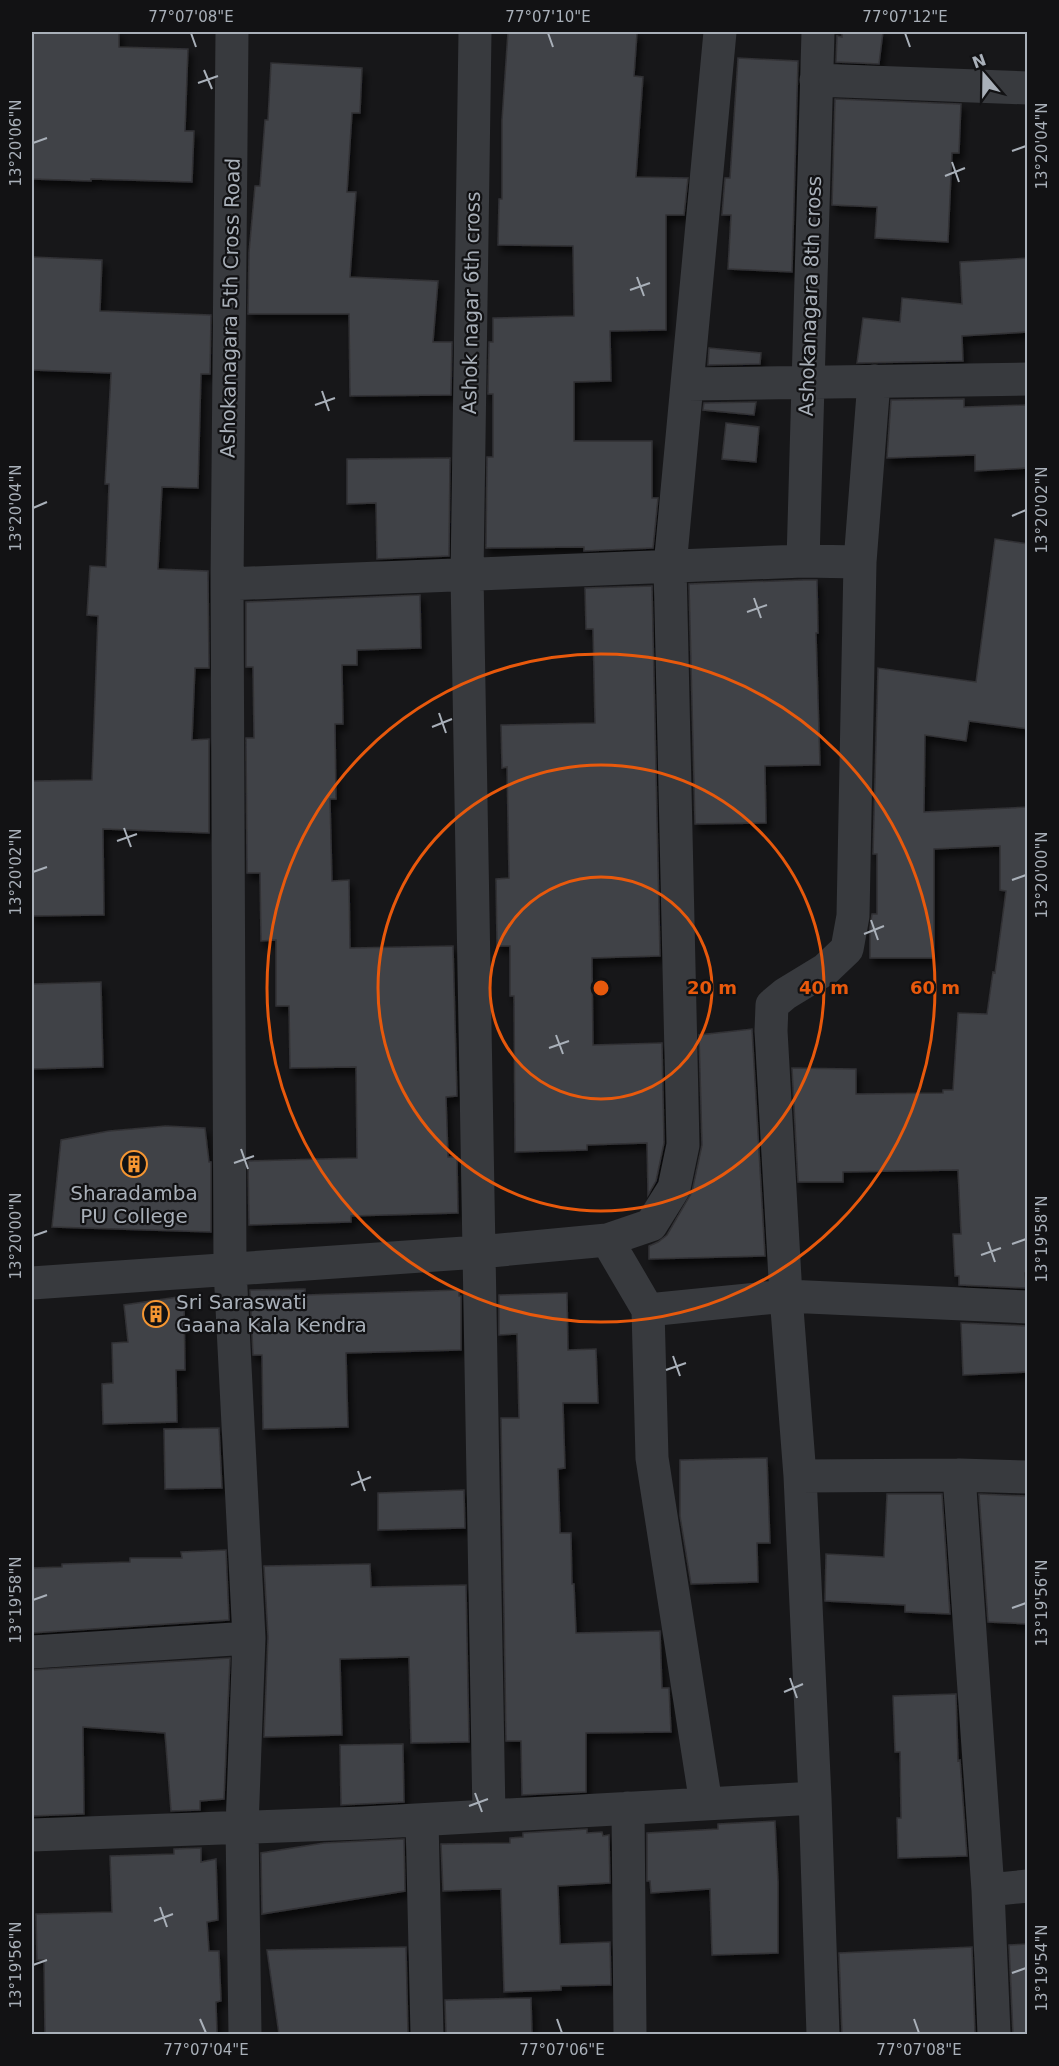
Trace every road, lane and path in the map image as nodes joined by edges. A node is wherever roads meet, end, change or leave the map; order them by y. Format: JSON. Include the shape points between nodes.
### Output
{"nodes":[{"id":1,"x":232,"y":32,"type":"edge"},
{"id":2,"x":475,"y":32,"type":"edge"},
{"id":3,"x":720,"y":32,"type":"edge"},
{"id":4,"x":818,"y":32,"type":"edge"},
{"id":5,"x":816,"y":80,"type":"junction"},
{"id":6,"x":1028,"y":88,"type":"edge"},
{"id":7,"x":1028,"y":379,"type":"edge"},
{"id":8,"x":808,"y":381,"type":"junction"},
{"id":9,"x":874,"y":381,"type":"junction"},
{"id":10,"x":688,"y":384,"type":"junction"},
{"id":11,"x":803,"y":561,"type":"junction"},
{"id":12,"x":860,"y":562,"type":"junction"},
{"id":13,"x":670,"y":566,"type":"junction"},
{"id":14,"x":467,"y":575,"type":"junction"},
{"id":15,"x":227,"y":584,"type":"junction"},
{"id":16,"x":608,"y":1240,"type":"junction"},
{"id":17,"x":479,"y":1252,"type":"junction"},
{"id":18,"x":230,"y":1269,"type":"junction"},
{"id":19,"x":32,"y":1283,"type":"edge"},
{"id":20,"x":786,"y":1296,"type":"junction"},
{"id":21,"x":1028,"y":1307,"type":"edge"},
{"id":22,"x":648,"y":1310,"type":"junction"},
{"id":23,"x":959,"y":1475,"type":"junction"},
{"id":24,"x":800,"y":1476,"type":"junction"},
{"id":25,"x":1028,"y":1477,"type":"edge"},
{"id":26,"x":249,"y":1638,"type":"junction"},
{"id":27,"x":32,"y":1652,"type":"edge"},
{"id":28,"x":815,"y":1798,"type":"junction"},
{"id":29,"x":706,"y":1804,"type":"junction"},
{"id":30,"x":628,"y":1808,"type":"junction"},
{"id":31,"x":489,"y":1816,"type":"junction"},
{"id":32,"x":422,"y":1820,"type":"junction"},
{"id":33,"x":242,"y":1827,"type":"junction"},
{"id":34,"x":32,"y":1835,"type":"edge"},
{"id":35,"x":1028,"y":1886,"type":"edge"},
{"id":36,"x":988,"y":1890,"type":"junction"},
{"id":37,"x":245,"y":2034,"type":"edge"},
{"id":38,"x":427,"y":2034,"type":"edge"},
{"id":39,"x":630,"y":2034,"type":"edge"},
{"id":40,"x":823,"y":2034,"type":"edge"},
{"id":41,"x":994,"y":2034,"type":"edge"}],
"edges":[{"from":1,"to":15,"type":"street","name":"Ashokanagara 5th Cross Road"},
{"from":2,"to":14,"type":"street","name":"Ashok nagar 6th cross"},
{"from":3,"to":10,"type":"street"},
{"from":4,"to":5,"type":"street","name":"Ashokanagara 8th cross"},
{"from":5,"to":6,"type":"street"},
{"from":5,"to":8,"type":"street","name":"Ashokanagara 8th cross"},
{"from":7,"to":9,"type":"street"},
{"from":8,"to":9,"type":"street"},
{"from":8,"to":10,"type":"street"},
{"from":8,"to":11,"type":"street","name":"Ashokanagara 8th cross"},
{"from":9,"to":12,"type":"street"},
{"from":10,"to":13,"type":"street"},
{"from":11,"to":12,"type":"street"},
{"from":11,"to":13,"type":"street"},
{"from":12,"to":20,"type":"street","via":[[853,916],[847,949],[826,969],[772,1005]]},
{"from":13,"to":14,"type":"street"},
{"from":13,"to":16,"type":"street","via":[[682,1145],[674,1188],[651,1225]]},
{"from":14,"to":15,"type":"street"},
{"from":14,"to":17,"type":"street","name":"Ashok nagar 6th cross"},
{"from":15,"to":18,"type":"street","name":"Ashokanagara 5th Cross Road"},
{"from":16,"to":17,"type":"street"},
{"from":16,"to":22,"type":"street"},
{"from":17,"to":18,"type":"street"},
{"from":17,"to":31,"type":"street","name":"Ashok nagar 6th cross"},
{"from":18,"to":19,"type":"street"},
{"from":18,"to":26,"type":"street","name":"Ashokanagara 5th Cross Road"},
{"from":20,"to":21,"type":"street"},
{"from":20,"to":22,"type":"street"},
{"from":20,"to":24,"type":"street"},
{"from":22,"to":29,"type":"street","via":[[652,1458]]},
{"from":23,"to":24,"type":"street"},
{"from":23,"to":25,"type":"street"},
{"from":23,"to":36,"type":"street"},
{"from":24,"to":28,"type":"street"},
{"from":26,"to":27,"type":"street"},
{"from":26,"to":33,"type":"street","name":"Ashokanagara 5th Cross Road"},
{"from":28,"to":29,"type":"street"},
{"from":28,"to":40,"type":"street"},
{"from":29,"to":30,"type":"street"},
{"from":30,"to":31,"type":"street"},
{"from":30,"to":39,"type":"street"},
{"from":31,"to":32,"type":"street"},
{"from":32,"to":33,"type":"street"},
{"from":32,"to":38,"type":"street"},
{"from":33,"to":34,"type":"street"},
{"from":33,"to":37,"type":"street","name":"Ashokanagara 5th Cross Road"},
{"from":35,"to":36,"type":"street"},
{"from":36,"to":41,"type":"street"}]}
